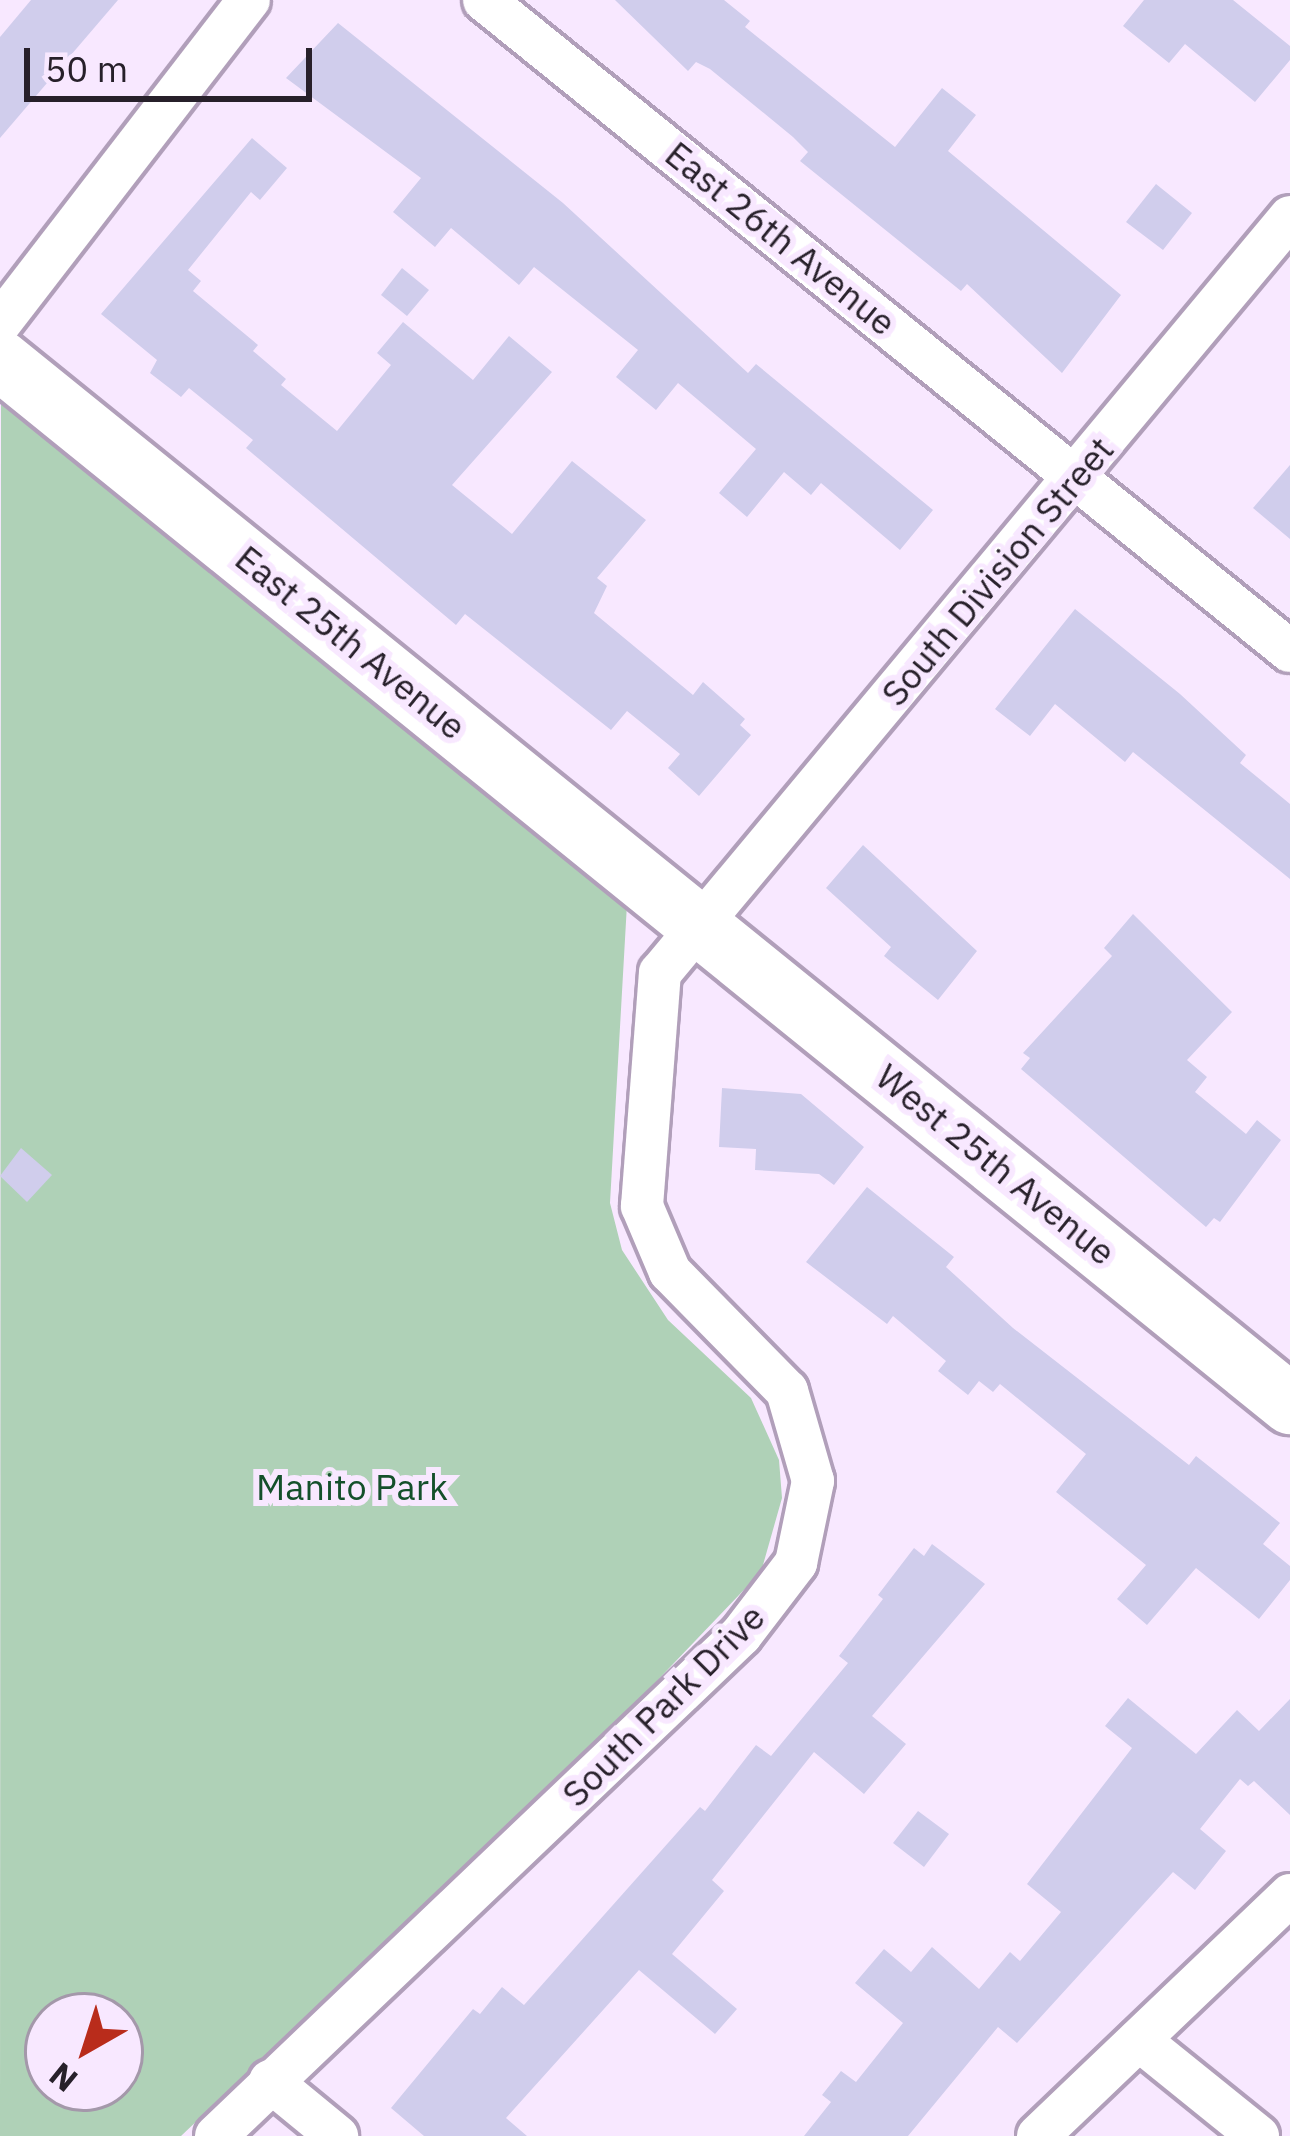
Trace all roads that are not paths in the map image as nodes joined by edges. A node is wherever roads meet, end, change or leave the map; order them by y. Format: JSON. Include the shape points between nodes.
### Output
{"nodes":[{"id":1,"x":249,"y":0,"type":"edge"},
{"id":2,"x":484,"y":0,"type":"edge"},
{"id":3,"x":1290,"y":217,"type":"edge"},
{"id":4,"x":0,"y":322,"type":"edge"},
{"id":5,"x":0,"y":360,"type":"edge"},
{"id":6,"x":1078,"y":476,"type":"junction"},
{"id":7,"x":1290,"y":651,"type":"edge"},
{"id":8,"x":702,"y":923,"type":"junction"},
{"id":9,"x":1290,"y":1404,"type":"edge"},
{"id":10,"x":1290,"y":1895,"type":"edge"},
{"id":11,"x":1139,"y":2040,"type":"junction"},
{"id":12,"x":270,"y":2080,"type":"junction"},
{"id":13,"x":216,"y":2136,"type":"edge"},
{"id":14,"x":337,"y":2136,"type":"edge"},
{"id":15,"x":1038,"y":2136,"type":"edge"},
{"id":16,"x":1258,"y":2136,"type":"edge"}],
"edges":[{"from":1,"to":4,"type":"street"},
{"from":2,"to":6,"type":"street","name":"East 26th Avenue"},
{"from":3,"to":6,"type":"street","name":"South Division Street"},
{"from":5,"to":8,"type":"street","name":"East 25th Avenue"},
{"from":6,"to":7,"type":"street","name":"East 26th Avenue"},
{"from":6,"to":8,"type":"street","name":"South Division Street"},
{"from":8,"to":9,"type":"street","name":"West 25th Avenue"},
{"from":8,"to":12,"type":"street","name":"South Park Drive","via":[[660,973],[642,1206],[670,1272],[787,1391],[813,1481],[796,1563],[741,1635]]},
{"from":10,"to":11,"type":"street"},
{"from":11,"to":15,"type":"street"},
{"from":11,"to":16,"type":"street"},
{"from":12,"to":13,"type":"street","name":"South Park Drive"},
{"from":12,"to":14,"type":"street"}]}
